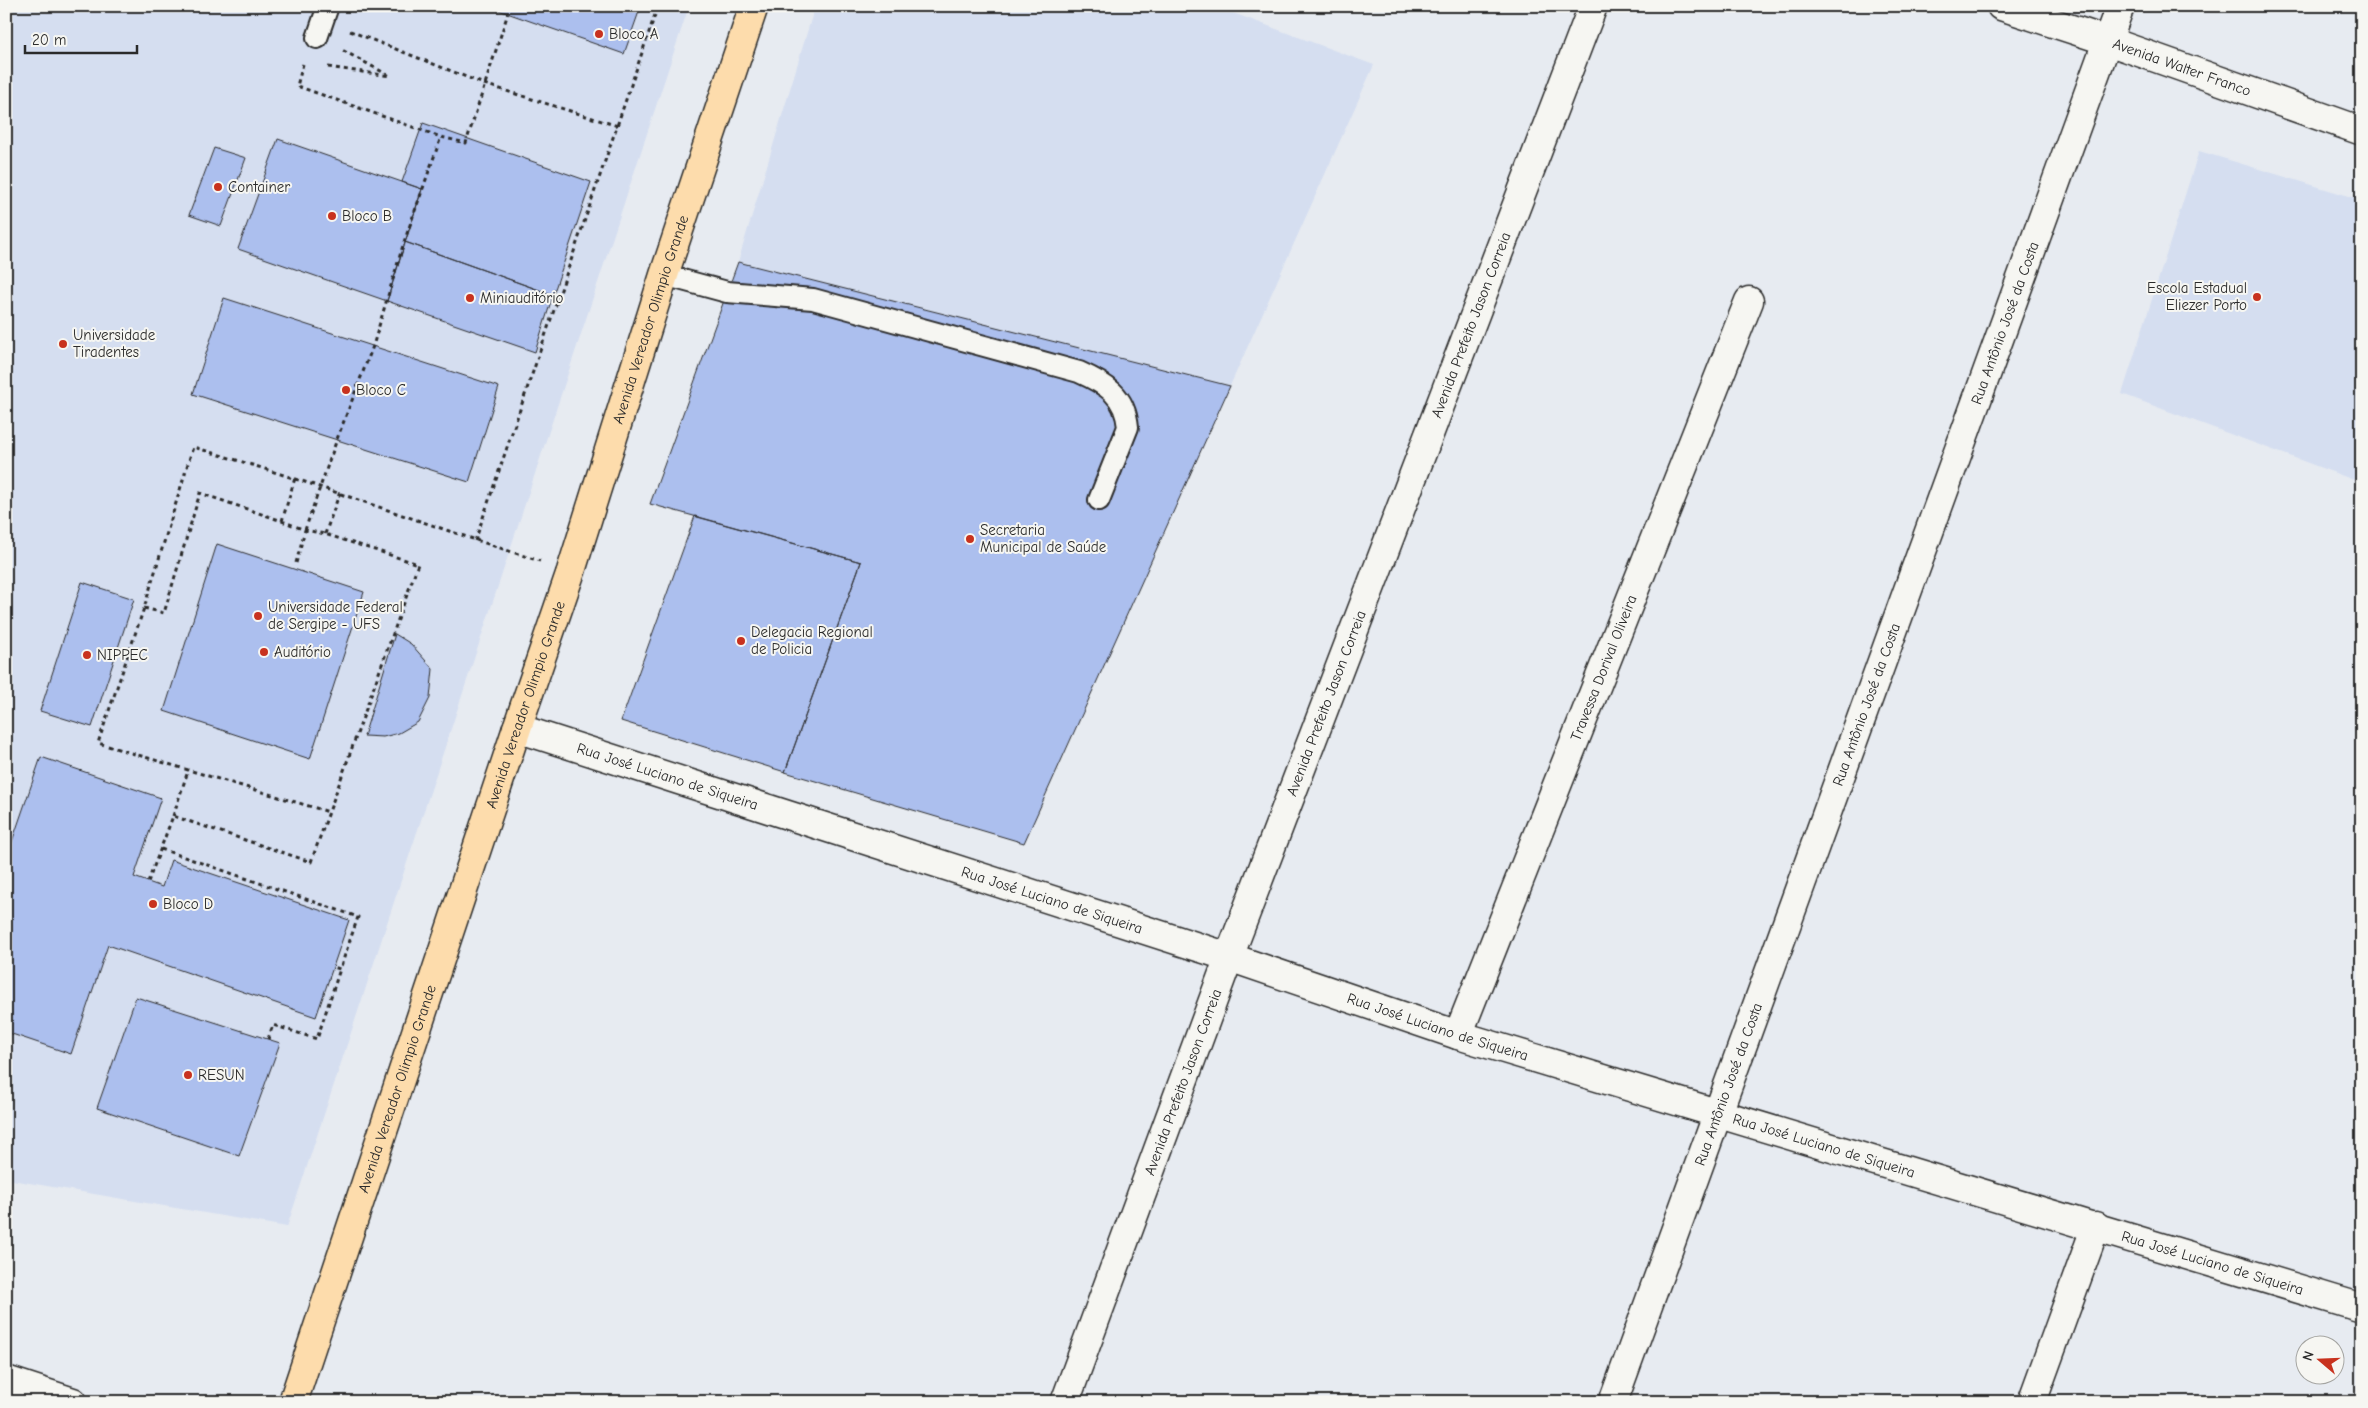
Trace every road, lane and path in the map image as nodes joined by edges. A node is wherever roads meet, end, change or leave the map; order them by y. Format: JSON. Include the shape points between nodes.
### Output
{"nodes":[{"id":1,"x":658,"y":6,"type":"edge"},
{"id":2,"x":754,"y":6,"type":"edge"},
{"id":3,"x":1593,"y":6,"type":"edge"},
{"id":4,"x":2001,"y":6,"type":"edge"},
{"id":5,"x":2120,"y":6,"type":"edge"},
{"id":6,"x":508,"y":13,"type":"dead end"},
{"id":7,"x":323,"y":22,"type":"edge"},
{"id":8,"x":2108,"y":42,"type":"junction"},
{"id":9,"x":313,"y":65,"type":"dead end"},
{"id":10,"x":322,"y":66,"type":"dead end"},
{"id":11,"x":484,"y":84,"type":"junction"},
{"id":12,"x":618,"y":126,"type":"junction"},
{"id":13,"x":2362,"y":131,"type":"edge"},
{"id":14,"x":441,"y":137,"type":"junction"},
{"id":15,"x":664,"y":275,"type":"junction"},
{"id":16,"x":1749,"y":301,"type":"dead end"},
{"id":17,"x":295,"y":478,"type":"junction"},
{"id":18,"x":320,"y":487,"type":"junction"},
{"id":19,"x":340,"y":492,"type":"junction"},
{"id":20,"x":1099,"y":500,"type":"dead end"},
{"id":21,"x":282,"y":521,"type":"junction"},
{"id":22,"x":305,"y":530,"type":"junction"},
{"id":23,"x":325,"y":534,"type":"junction"},
{"id":24,"x":475,"y":541,"type":"junction"},
{"id":25,"x":296,"y":563,"type":"dead end"},
{"id":26,"x":572,"y":571,"type":"junction"},
{"id":27,"x":144,"y":608,"type":"junction"},
{"id":28,"x":517,"y":728,"type":"junction"},
{"id":29,"x":188,"y":771,"type":"junction"},
{"id":30,"x":329,"y":812,"type":"junction"},
{"id":31,"x":174,"y":816,"type":"junction"},
{"id":32,"x":161,"y":849,"type":"junction"},
{"id":33,"x":148,"y":882,"type":"dead end"},
{"id":34,"x":1229,"y":957,"type":"junction"},
{"id":35,"x":333,"y":967,"type":"dead end"},
{"id":36,"x":340,"y":969,"type":"junction"},
{"id":37,"x":1458,"y":1035,"type":"junction"},
{"id":38,"x":268,"y":1040,"type":"dead end"},
{"id":39,"x":1716,"y":1114,"type":"junction"},
{"id":40,"x":2096,"y":1226,"type":"junction"},
{"id":41,"x":2362,"y":1308,"type":"edge"},
{"id":42,"x":6,"y":1380,"type":"edge"},
{"id":43,"x":74,"y":1402,"type":"edge"},
{"id":44,"x":294,"y":1402,"type":"edge"},
{"id":45,"x":1065,"y":1402,"type":"edge"},
{"id":46,"x":1613,"y":1402,"type":"edge"},
{"id":47,"x":2032,"y":1402,"type":"edge"}],
"edges":[{"from":1,"to":12,"type":"path"},
{"from":2,"to":15,"type":"main road","name":"Avenida Vereador Olimpio Grande"},
{"from":3,"to":34,"type":"street","name":"Avenida Prefeito Jason Correia"},
{"from":4,"to":8,"type":"street","name":"Avenida Walter Franco"},
{"from":5,"to":8,"type":"street","name":"Rua Antônio José da Costa"},
{"from":6,"to":11,"type":"path"},
{"from":7,"to":10,"type":"path","via":[[390,76]]},
{"from":7,"to":11,"type":"path"},
{"from":8,"to":13,"type":"street","name":"Avenida Walter Franco"},
{"from":8,"to":39,"type":"street","name":"Rua Antônio José da Costa"},
{"from":9,"to":14,"type":"path","via":[[303,63],[297,86]]},
{"from":11,"to":12,"type":"path"},
{"from":11,"to":14,"type":"path","via":[[466,143]]},
{"from":12,"to":24,"type":"path"},
{"from":14,"to":18,"type":"path","bridge":true,"via":[[404,242],[373,346]]},
{"from":15,"to":20,"type":"lane","via":[[727,292],[812,299],[1079,372],[1098,381],[1118,396],[1127,414],[1128,427]]},
{"from":15,"to":26,"type":"main road","name":"Avenida Vereador Olimpio Grande"},
{"from":16,"to":37,"type":"street","name":"Travessa Dorival Oliveira"},
{"from":17,"to":18,"type":"path"},
{"from":17,"to":21,"type":"path"},
{"from":17,"to":27,"type":"path","via":[[193,447]]},
{"from":18,"to":19,"type":"path"},
{"from":18,"to":22,"type":"path","bridge":true},
{"from":19,"to":23,"type":"path"},
{"from":19,"to":24,"type":"path"},
{"from":21,"to":22,"type":"path"},
{"from":21,"to":27,"type":"path","via":[[200,494],[164,613]]},
{"from":22,"to":23,"type":"path"},
{"from":22,"to":25,"type":"path"},
{"from":23,"to":30,"type":"path","via":[[418,564]]},
{"from":24,"to":26,"type":"path"},
{"from":26,"to":28,"type":"main road","name":"Avenida Vereador Olimpio Grande"},
{"from":27,"to":29,"type":"path","via":[[98,743]]},
{"from":28,"to":34,"type":"street","name":"Rua José Luciano de Siqueira"},
{"from":28,"to":44,"type":"main road","name":"Avenida Vereador Olimpio Grande"},
{"from":29,"to":30,"type":"path"},
{"from":29,"to":31,"type":"path"},
{"from":30,"to":31,"type":"path","via":[[311,862]]},
{"from":31,"to":32,"type":"path"},
{"from":32,"to":33,"type":"path"},
{"from":32,"to":36,"type":"path","via":[[358,917]]},
{"from":34,"to":37,"type":"street","name":"Rua José Luciano de Siqueira"},
{"from":34,"to":45,"type":"street","name":"Avenida Prefeito Jason Correia"},
{"from":35,"to":36,"type":"path"},
{"from":36,"to":38,"type":"path","via":[[317,1039],[273,1026]]},
{"from":37,"to":39,"type":"street","name":"Rua José Luciano de Siqueira"},
{"from":39,"to":40,"type":"street","name":"Rua José Luciano de Siqueira"},
{"from":39,"to":46,"type":"street","name":"Rua Antônio José da Costa"},
{"from":40,"to":41,"type":"street","name":"Rua José Luciano de Siqueira"},
{"from":40,"to":47,"type":"street"},
{"from":42,"to":43,"type":"street"}]}
